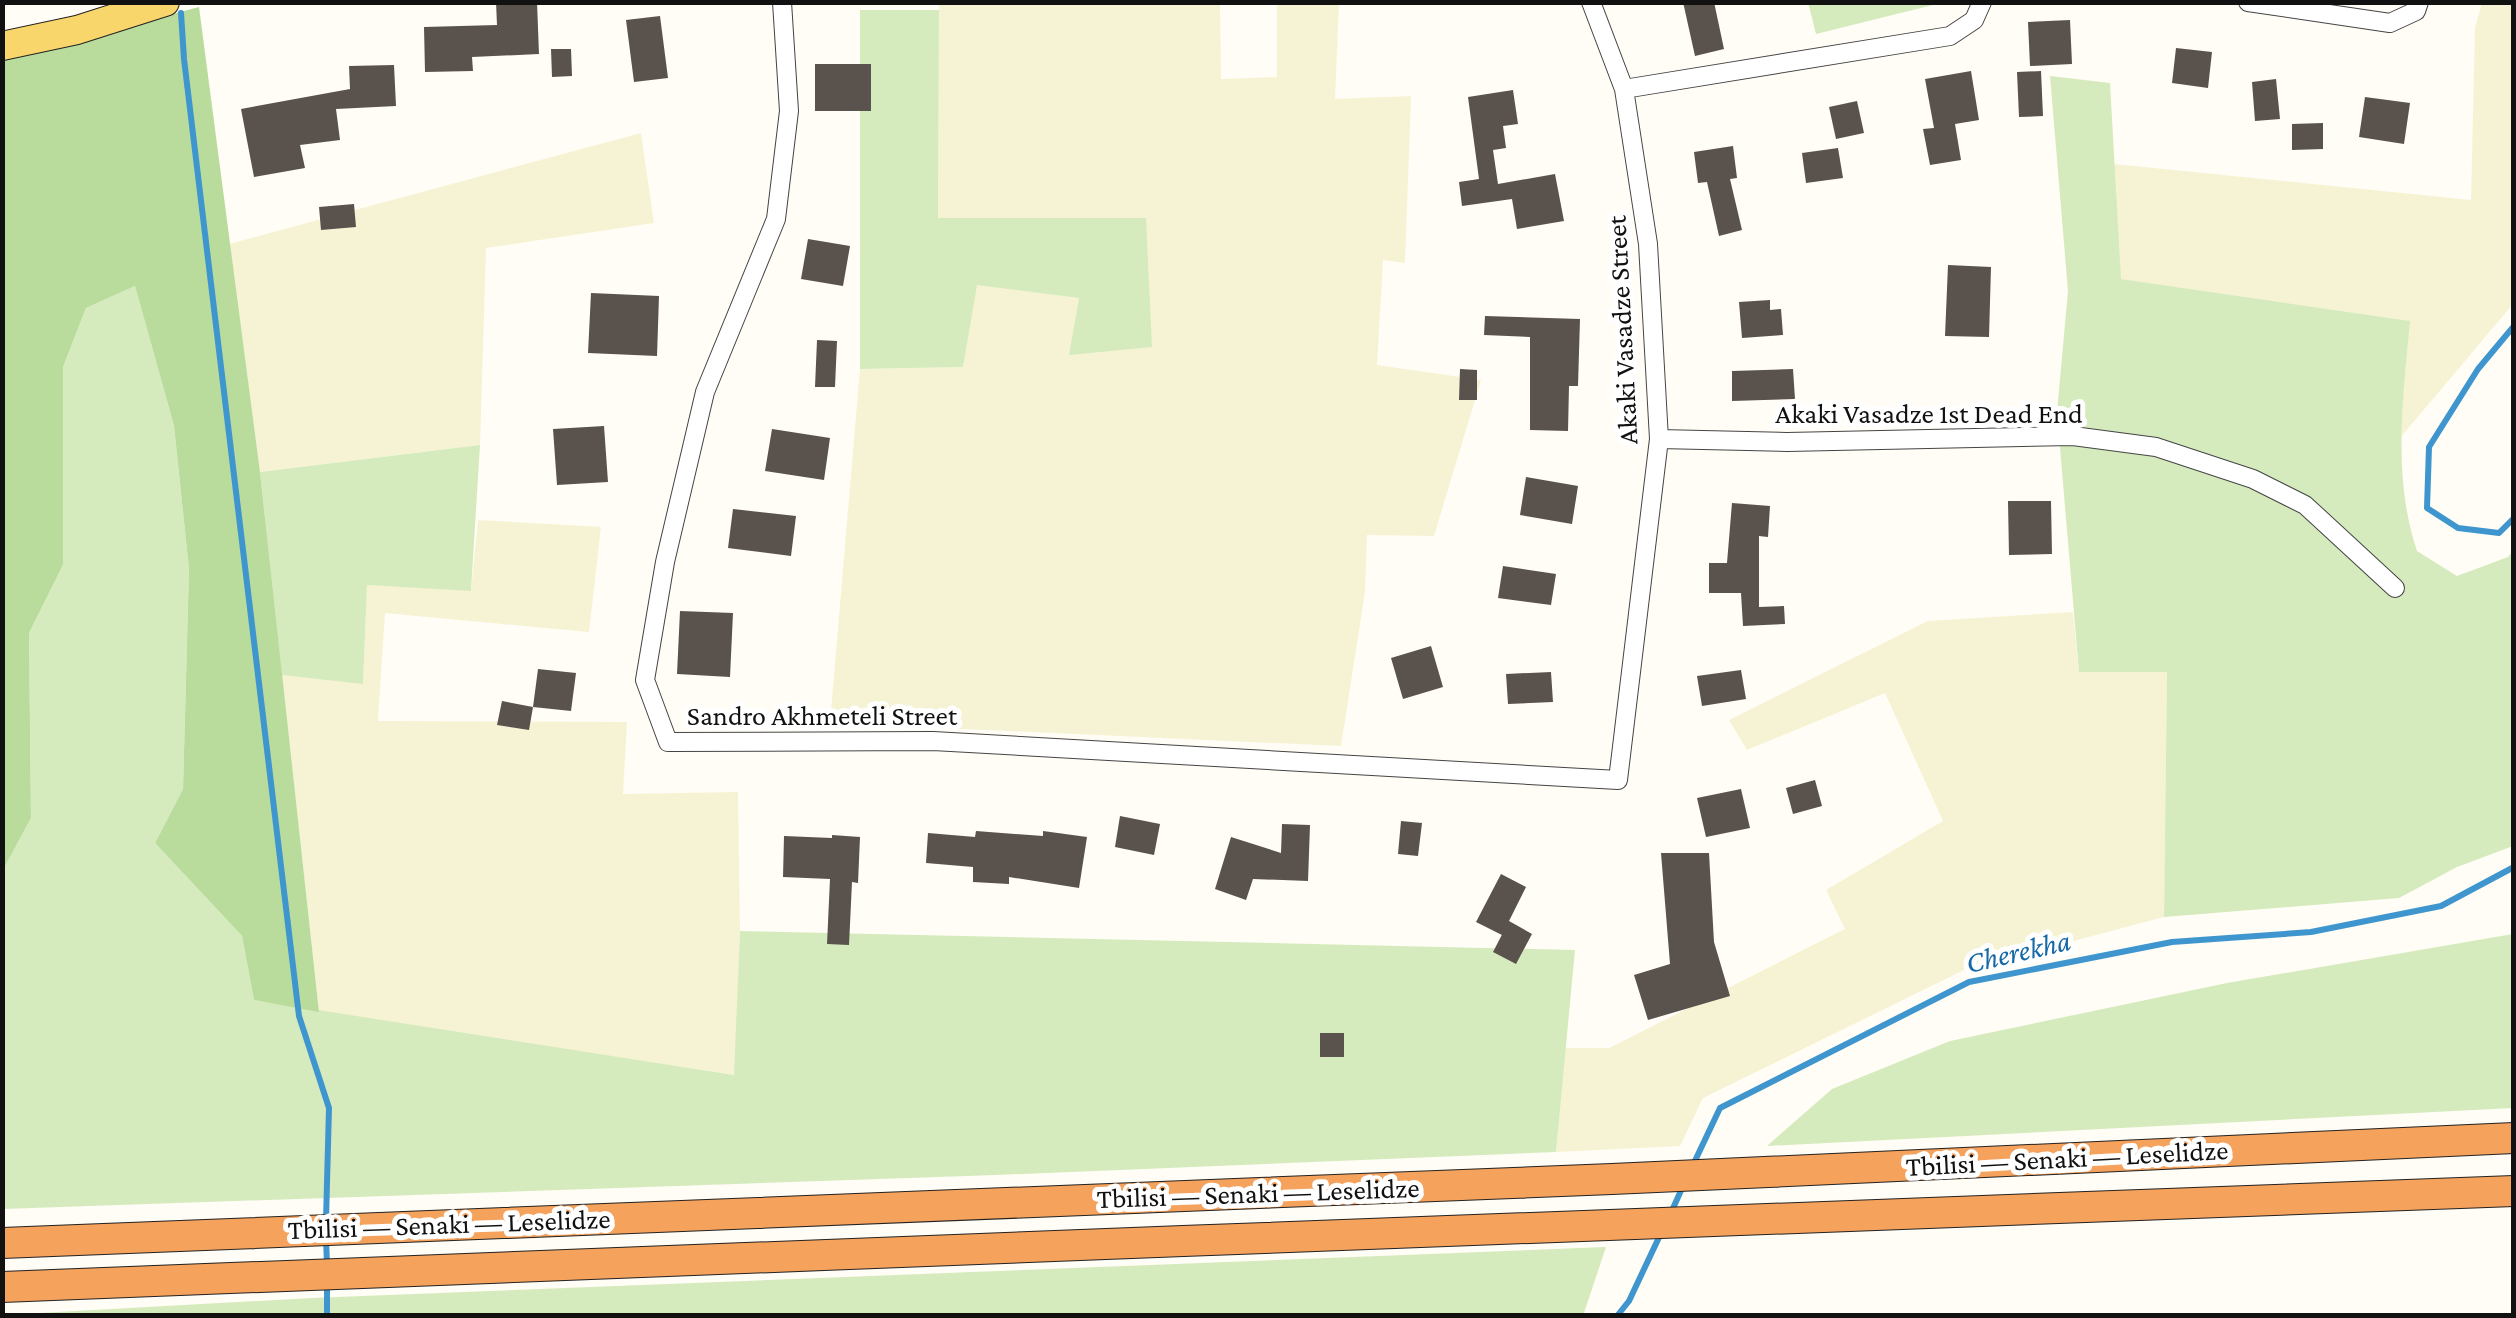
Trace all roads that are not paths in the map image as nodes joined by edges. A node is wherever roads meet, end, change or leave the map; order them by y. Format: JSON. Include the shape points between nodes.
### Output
{"nodes":[{"id":1,"x":165,"y":2,"type":"edge"},
{"id":2,"x":782,"y":2,"type":"edge"},
{"id":3,"x":1591,"y":2,"type":"edge"},
{"id":4,"x":1982,"y":2,"type":"edge"},
{"id":5,"x":2248,"y":2,"type":"edge"},
{"id":6,"x":2419,"y":2,"type":"edge"},
{"id":7,"x":2,"y":46,"type":"edge"},
{"id":8,"x":1624,"y":89,"type":"junction"},
{"id":9,"x":1659,"y":439,"type":"junction"},
{"id":10,"x":2395,"y":588,"type":"dead end"},
{"id":11,"x":1618,"y":780,"type":"joint"},
{"id":12,"x":2514,"y":1138,"type":"edge"},
{"id":13,"x":2514,"y":1191,"type":"edge"},
{"id":14,"x":2,"y":1243,"type":"edge"},
{"id":15,"x":2,"y":1287,"type":"edge"}],
"edges":[{"from":1,"to":7,"type":"main road"},
{"from":2,"to":11,"type":"street","name":"Sandro Akhmeteli Street","via":[[789,110],[776,219],[705,392],[645,680],[668,742],[933,740]]},
{"from":3,"to":8,"type":"street","name":"Akaki Vasadze Street"},
{"from":4,"to":8,"type":"street","via":[[1974,20],[1950,36]]},
{"from":5,"to":6,"type":"street","via":[[2390,22],[2416,11]]},
{"from":8,"to":9,"type":"street","name":"Akaki Vasadze Street","via":[[1648,244]]},
{"from":9,"to":10,"type":"street","name":"Akaki Vasadze 1st Dead End","via":[[2073,436],[2156,447],[2253,479],[2305,505]]},
{"from":9,"to":11,"type":"street","name":"Akaki Vasadze Street"},
{"from":12,"to":14,"type":"highway","name":"Tbilisi — Senaki — Leselidze"},
{"from":13,"to":15,"type":"highway","name":"Tbilisi — Senaki — Leselidze"}]}
